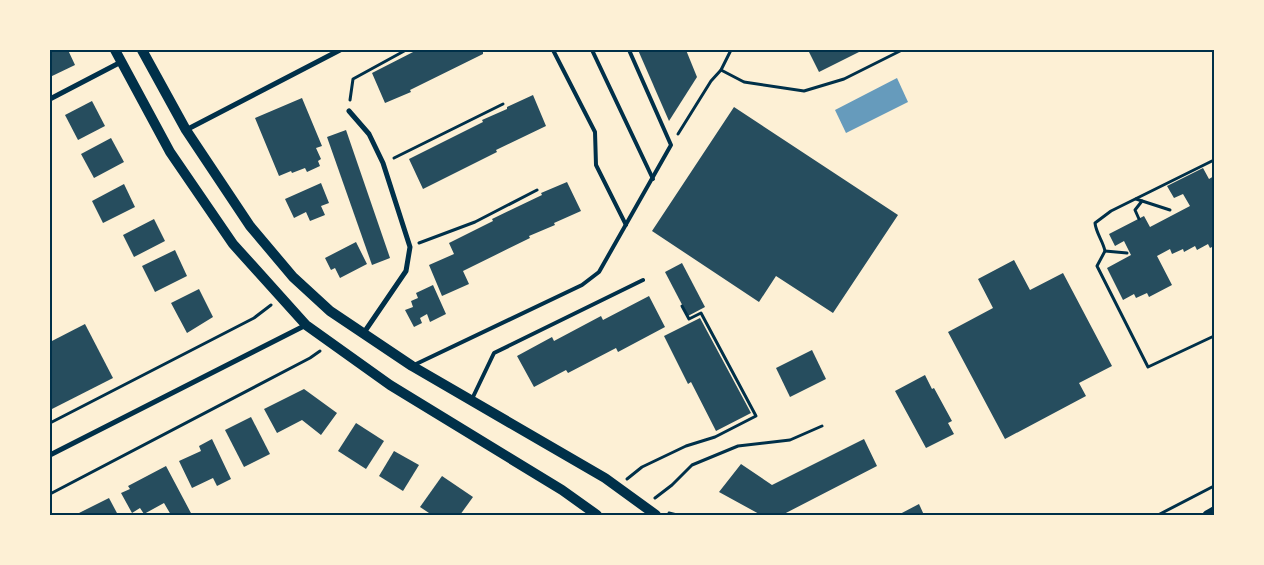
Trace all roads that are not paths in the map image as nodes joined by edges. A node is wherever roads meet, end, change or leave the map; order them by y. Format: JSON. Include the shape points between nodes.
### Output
{"nodes":[{"id":1,"x":115,"y":50,"type":"edge"},
{"id":2,"x":142,"y":50,"type":"edge"},
{"id":3,"x":340,"y":50,"type":"edge"},
{"id":4,"x":553,"y":50,"type":"edge"},
{"id":5,"x":592,"y":50,"type":"edge"},
{"id":6,"x":629,"y":50,"type":"edge"},
{"id":7,"x":121,"y":62,"type":"junction"},
{"id":8,"x":50,"y":99,"type":"edge"},
{"id":9,"x":349,"y":111,"type":"road end"},
{"id":10,"x":186,"y":130,"type":"junction"},
{"id":11,"x":653,"y":179,"type":"junction"},
{"id":12,"x":626,"y":225,"type":"junction"},
{"id":13,"x":643,"y":280,"type":"dead end"},
{"id":14,"x":306,"y":325,"type":"junction"},
{"id":15,"x":362,"y":334,"type":"junction"},
{"id":16,"x":412,"y":366,"type":"junction"},
{"id":17,"x":471,"y":401,"type":"junction"},
{"id":18,"x":50,"y":455,"type":"edge"},
{"id":19,"x":1214,"y":511,"type":"edge"},
{"id":20,"x":597,"y":515,"type":"edge"},
{"id":21,"x":656,"y":515,"type":"edge"},
{"id":22,"x":1207,"y":515,"type":"edge"}],
"edges":[{"from":1,"to":7,"type":"main road"},
{"from":2,"to":10,"type":"main road"},
{"from":3,"to":10,"type":"street"},
{"from":4,"to":12,"type":"lane","via":[[594,132],[596,165]]},
{"from":5,"to":11,"type":"lane"},
{"from":6,"to":11,"type":"lane","via":[[671,145]]},
{"from":7,"to":8,"type":"street"},
{"from":7,"to":14,"type":"main road","via":[[170,152],[233,244]]},
{"from":9,"to":15,"type":"street","via":[[369,134],[410,246],[406,271]]},
{"from":10,"to":15,"type":"main road","via":[[250,226],[293,277],[330,311]]},
{"from":11,"to":12,"type":"lane"},
{"from":12,"to":16,"type":"lane","via":[[599,272],[582,284]]},
{"from":13,"to":17,"type":"lane","via":[[494,353]]},
{"from":14,"to":18,"type":"street"},
{"from":14,"to":20,"type":"main road","via":[[390,385],[562,490]]},
{"from":15,"to":16,"type":"main road"},
{"from":16,"to":17,"type":"main road"},
{"from":17,"to":21,"type":"main road","via":[[617,487]]},
{"from":19,"to":22,"type":"street"}]}
